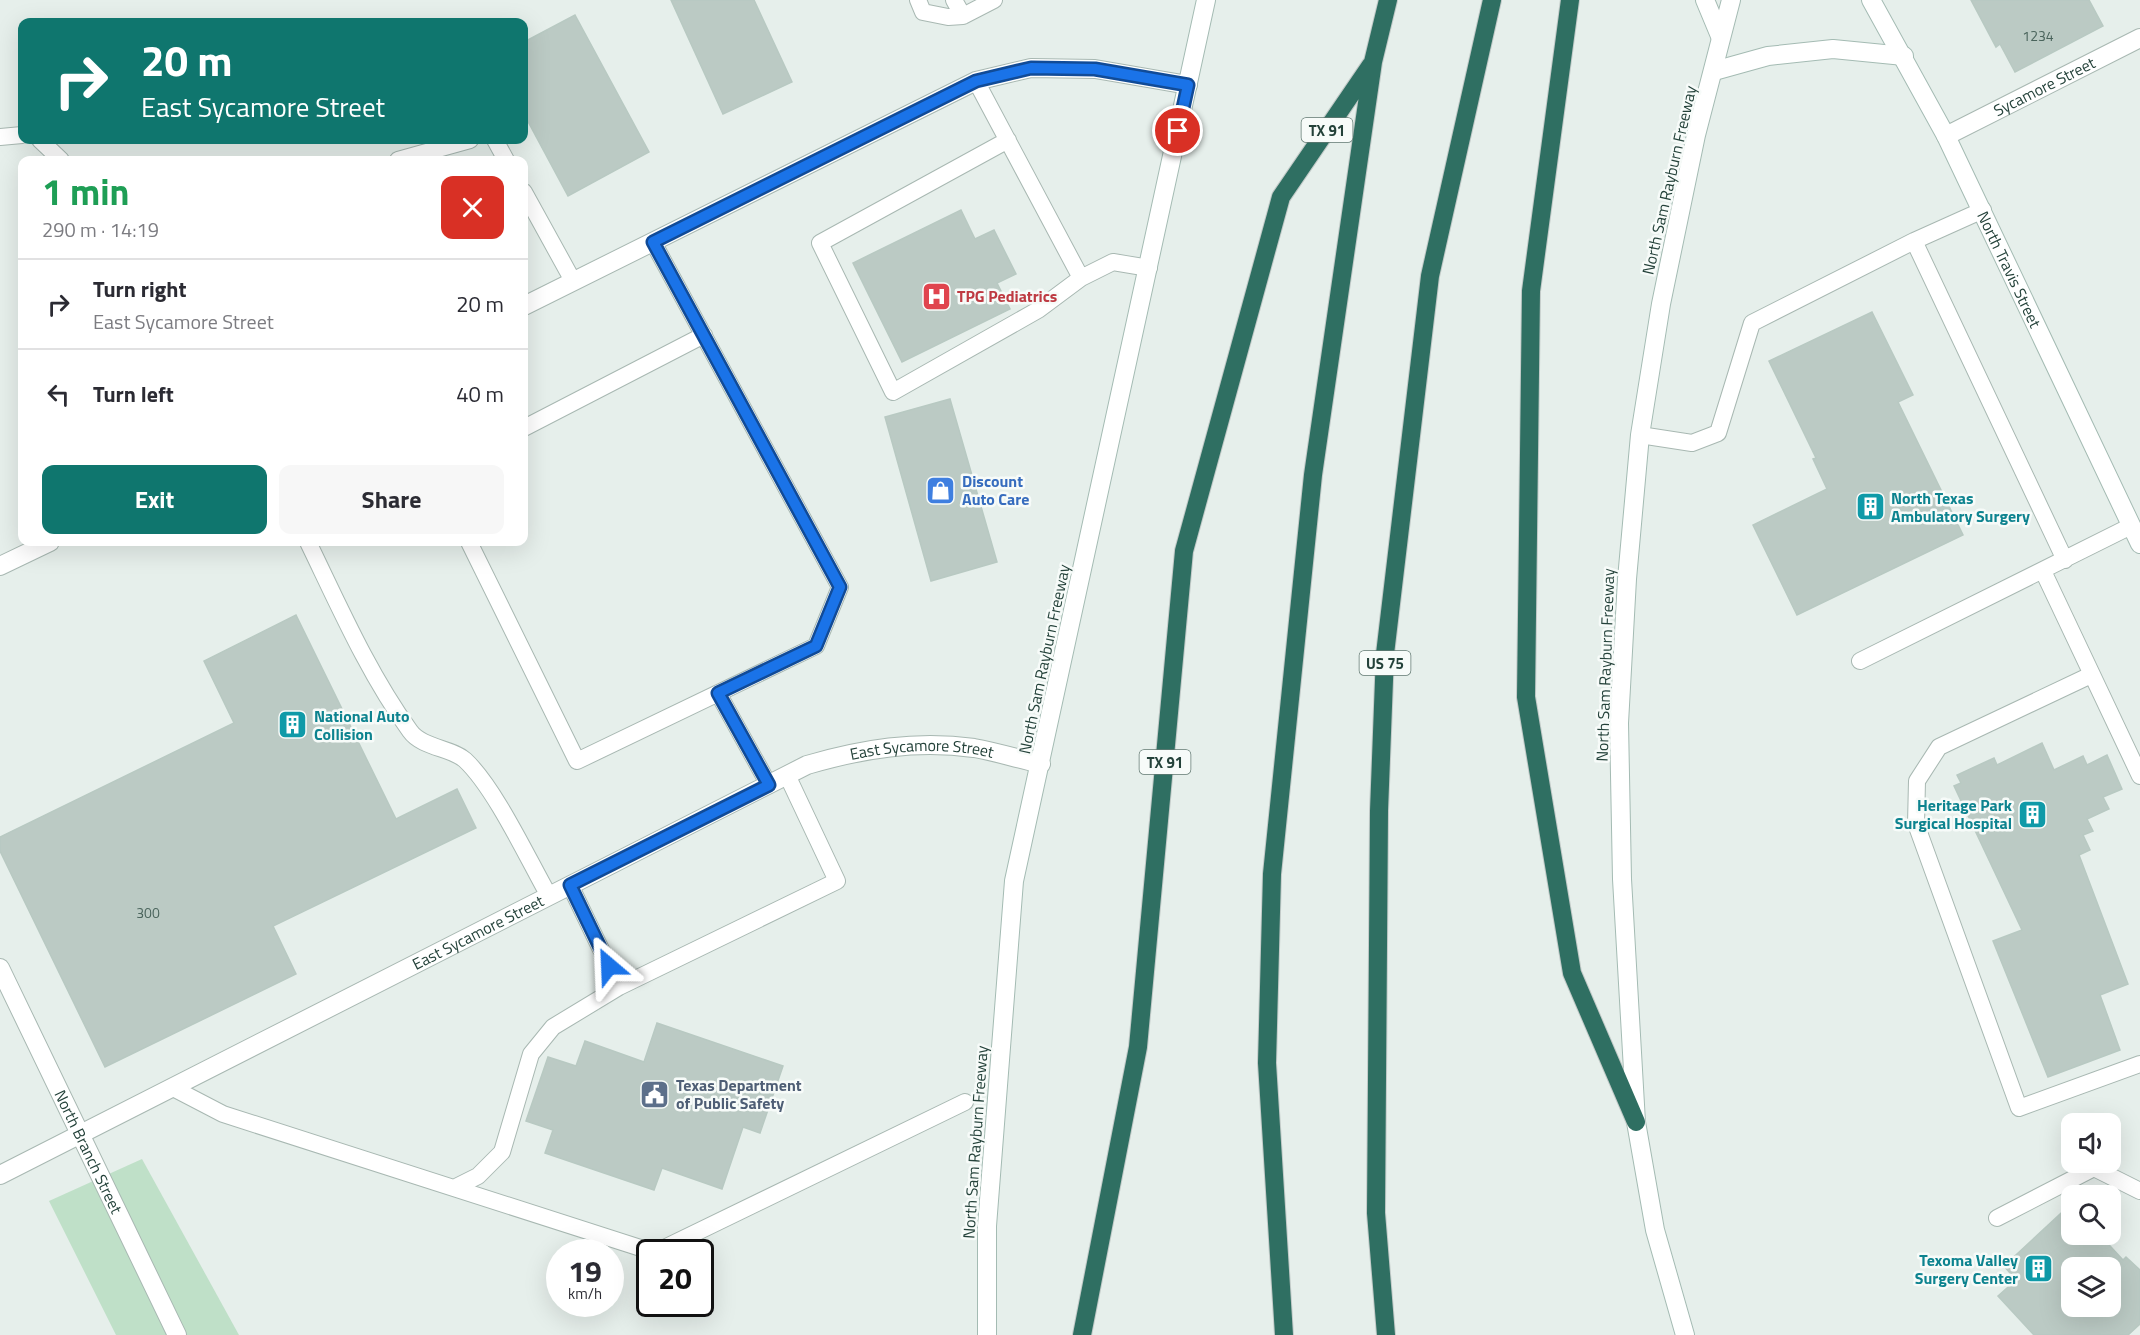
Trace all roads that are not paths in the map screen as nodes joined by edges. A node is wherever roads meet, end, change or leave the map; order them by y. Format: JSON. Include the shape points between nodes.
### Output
{"nodes":[{"id":1,"x":918,"y":0,"type":"edge"},
{"id":2,"x":954,"y":0,"type":"edge"},
{"id":3,"x":994,"y":0,"type":"edge"},
{"id":4,"x":1206,"y":0,"type":"edge"},
{"id":5,"x":1388,"y":0,"type":"edge"},
{"id":6,"x":1492,"y":0,"type":"edge"},
{"id":7,"x":1570,"y":0,"type":"edge"},
{"id":8,"x":1705,"y":0,"type":"edge"},
{"id":9,"x":1731,"y":0,"type":"edge"},
{"id":10,"x":1872,"y":0,"type":"edge"},
{"id":11,"x":963,"y":16,"type":"junction"},
{"id":12,"x":1720,"y":36,"type":"junction"},
{"id":13,"x":2140,"y":38,"type":"edge"},
{"id":14,"x":1904,"y":56,"type":"junction"},
{"id":15,"x":1373,"y":62,"type":"junction"},
{"id":16,"x":1714,"y":71,"type":"junction"},
{"id":17,"x":976,"y":81,"type":"junction"},
{"id":18,"x":1188,"y":85,"type":"junction"},
{"id":19,"x":18,"y":135,"type":"edge"},
{"id":20,"x":1946,"y":136,"type":"junction"},
{"id":21,"x":0,"y":137,"type":"edge"},
{"id":22,"x":1008,"y":140,"type":"junction"},
{"id":23,"x":44,"y":144,"type":"edge"},
{"id":24,"x":456,"y":144,"type":"edge"},
{"id":25,"x":57,"y":156,"type":"edge"},
{"id":26,"x":412,"y":156,"type":"edge"},
{"id":27,"x":528,"y":199,"type":"edge"},
{"id":28,"x":1983,"y":210,"type":"junction"},
{"id":29,"x":1914,"y":241,"type":"junction"},
{"id":30,"x":653,"y":242,"type":"junction"},
{"id":31,"x":1149,"y":268,"type":"junction"},
{"id":32,"x":1081,"y":278,"type":"junction"},
{"id":33,"x":573,"y":281,"type":"junction"},
{"id":34,"x":528,"y":304,"type":"edge"},
{"id":35,"x":704,"y":335,"type":"junction"},
{"id":36,"x":528,"y":426,"type":"edge"},
{"id":37,"x":1640,"y":435,"type":"junction"},
{"id":38,"x":2131,"y":526,"type":"junction"},
{"id":39,"x":2140,"y":544,"type":"edge"},
{"id":40,"x":42,"y":546,"type":"edge"},
{"id":41,"x":310,"y":546,"type":"edge"},
{"id":42,"x":471,"y":546,"type":"edge"},
{"id":43,"x":2065,"y":560,"type":"junction"},
{"id":44,"x":0,"y":566,"type":"edge"},
{"id":45,"x":2043,"y":571,"type":"junction"},
{"id":46,"x":1860,"y":661,"type":"dead end"},
{"id":47,"x":2091,"y":675,"type":"junction"},
{"id":48,"x":718,"y":693,"type":"junction"},
{"id":49,"x":1041,"y":764,"type":"junction"},
{"id":50,"x":787,"y":775,"type":"junction"},
{"id":51,"x":2140,"y":776,"type":"edge"},
{"id":52,"x":769,"y":785,"type":"junction"},
{"id":53,"x":570,"y":885,"type":"junction"},
{"id":54,"x":549,"y":896,"type":"junction"},
{"id":55,"x":0,"y":968,"type":"edge"},
{"id":56,"x":619,"y":987,"type":"junction"},
{"id":57,"x":2140,"y":1064,"type":"edge"},
{"id":58,"x":173,"y":1088,"type":"junction"},
{"id":59,"x":964,"y":1102,"type":"dead end"},
{"id":60,"x":1636,"y":1122,"type":"junction"},
{"id":61,"x":80,"y":1135,"type":"junction"},
{"id":62,"x":0,"y":1175,"type":"edge"},
{"id":63,"x":454,"y":1188,"type":"junction"},
{"id":64,"x":2140,"y":1191,"type":"edge"},
{"id":65,"x":1997,"y":1218,"type":"dead end"},
{"id":66,"x":681,"y":1239,"type":"edge"},
{"id":67,"x":636,"y":1246,"type":"edge"},
{"id":68,"x":177,"y":1335,"type":"edge"},
{"id":69,"x":987,"y":1335,"type":"edge"},
{"id":70,"x":1082,"y":1335,"type":"edge"},
{"id":71,"x":1284,"y":1335,"type":"edge"},
{"id":72,"x":1386,"y":1335,"type":"edge"},
{"id":73,"x":1684,"y":1335,"type":"edge"}],
"edges":[{"from":1,"to":11,"type":"lane","via":[[923,12]]},
{"from":2,"to":11,"type":"lane"},
{"from":3,"to":11,"type":"lane"},
{"from":4,"to":18,"type":"main road","name":"North Sam Rayburn Freeway"},
{"from":5,"to":15,"type":"highway"},
{"from":6,"to":72,"type":"highway","number":"US 75","via":[[1430,276],[1385,654],[1379,811],[1376,1213]]},
{"from":7,"to":60,"type":"highway","via":[[1530,291],[1526,697],[1572,973]]},
{"from":8,"to":12,"type":"main road"},
{"from":9,"to":12,"type":"main road","name":"North Sam Rayburn Freeway"},
{"from":10,"to":14,"type":"main road","name":"North Travis Street"},
{"from":12,"to":16,"type":"main road","name":"North Sam Rayburn Freeway"},
{"from":13,"to":20,"type":"main road","name":"Sycamore Street"},
{"from":14,"to":16,"type":"main road","via":[[1833,49],[1768,56]]},
{"from":14,"to":20,"type":"main road","name":"North Travis Street"},
{"from":15,"to":70,"type":"highway","number":"TX 91","via":[[1281,197],[1184,551],[1138,1047]]},
{"from":15,"to":71,"type":"highway","via":[[1313,475],[1272,874],[1267,1063]]},
{"from":16,"to":37,"type":"main road","name":"North Sam Rayburn Freeway","via":[[1696,135],[1663,293]]},
{"from":17,"to":18,"type":"main road","via":[[1031,68],[1095,69]]},
{"from":17,"to":22,"type":"lane"},
{"from":17,"to":30,"type":"main road"},
{"from":18,"to":31,"type":"main road","name":"North Sam Rayburn Freeway"},
{"from":19,"to":21,"type":"lane"},
{"from":20,"to":28,"type":"main road","name":"North Travis Street"},
{"from":22,"to":32,"type":"lane"},
{"from":22,"to":32,"type":"lane","via":[[820,243],[893,392],[1038,310]]},
{"from":23,"to":25,"type":"lane"},
{"from":24,"to":26,"type":"lane"},
{"from":27,"to":33,"type":"lane"},
{"from":28,"to":29,"type":"lane"},
{"from":28,"to":38,"type":"main road","name":"North Travis Street"},
{"from":29,"to":37,"type":"lane","via":[[1752,323],[1718,434],[1692,443]]},
{"from":29,"to":43,"type":"lane"},
{"from":30,"to":33,"type":"main road"},
{"from":30,"to":35,"type":"lane"},
{"from":31,"to":32,"type":"lane","via":[[1113,262]]},
{"from":31,"to":49,"type":"main road","name":"North Sam Rayburn Freeway"},
{"from":33,"to":34,"type":"main road"},
{"from":35,"to":36,"type":"lane"},
{"from":35,"to":48,"type":"lane","via":[[840,587],[816,646]]},
{"from":37,"to":60,"type":"main road","name":"North Sam Rayburn Freeway","via":[[1619,723],[1622,879]]},
{"from":38,"to":39,"type":"main road","name":"North Travis Street"},
{"from":38,"to":43,"type":"lane"},
{"from":40,"to":44,"type":"main road"},
{"from":41,"to":54,"type":"lane","via":[[355,640],[411,733],[464,759],[471,767],[485,784]]},
{"from":42,"to":48,"type":"lane","via":[[577,761]]},
{"from":43,"to":45,"type":"lane"},
{"from":45,"to":46,"type":"lane"},
{"from":45,"to":47,"type":"lane"},
{"from":47,"to":51,"type":"lane"},
{"from":47,"to":57,"type":"lane","via":[[1939,747],[1917,781],[1916,824],[2019,1108]]},
{"from":48,"to":52,"type":"lane"},
{"from":49,"to":50,"type":"main road","name":"East Sycamore Street","via":[[974,748],[909,745],[857,750]]},
{"from":49,"to":69,"type":"main road","name":"North Sam Rayburn Freeway","via":[[1014,881],[987,1226]]},
{"from":50,"to":52,"type":"main road","name":"East Sycamore Street"},
{"from":50,"to":56,"type":"lane","via":[[837,881]]},
{"from":52,"to":53,"type":"main road","name":"East Sycamore Street"},
{"from":53,"to":54,"type":"main road","name":"East Sycamore Street"},
{"from":53,"to":56,"type":"lane"},
{"from":54,"to":58,"type":"main road","name":"East Sycamore Street"},
{"from":55,"to":61,"type":"main road","name":"North Branch Street"},
{"from":56,"to":63,"type":"lane","via":[[553,1027],[531,1054],[502,1152],[478,1176]]},
{"from":58,"to":61,"type":"main road","name":"East Sycamore Street"},
{"from":58,"to":63,"type":"lane","via":[[223,1114]]},
{"from":59,"to":66,"type":"lane"},
{"from":60,"to":73,"type":"main road","name":"North Sam Rayburn Freeway","via":[[1655,1230]]},
{"from":61,"to":62,"type":"main road","name":"East Sycamore Street"},
{"from":61,"to":68,"type":"main road","name":"North Branch Street"},
{"from":63,"to":67,"type":"lane"},
{"from":64,"to":65,"type":"lane","via":[[2094,1168]]}]}
